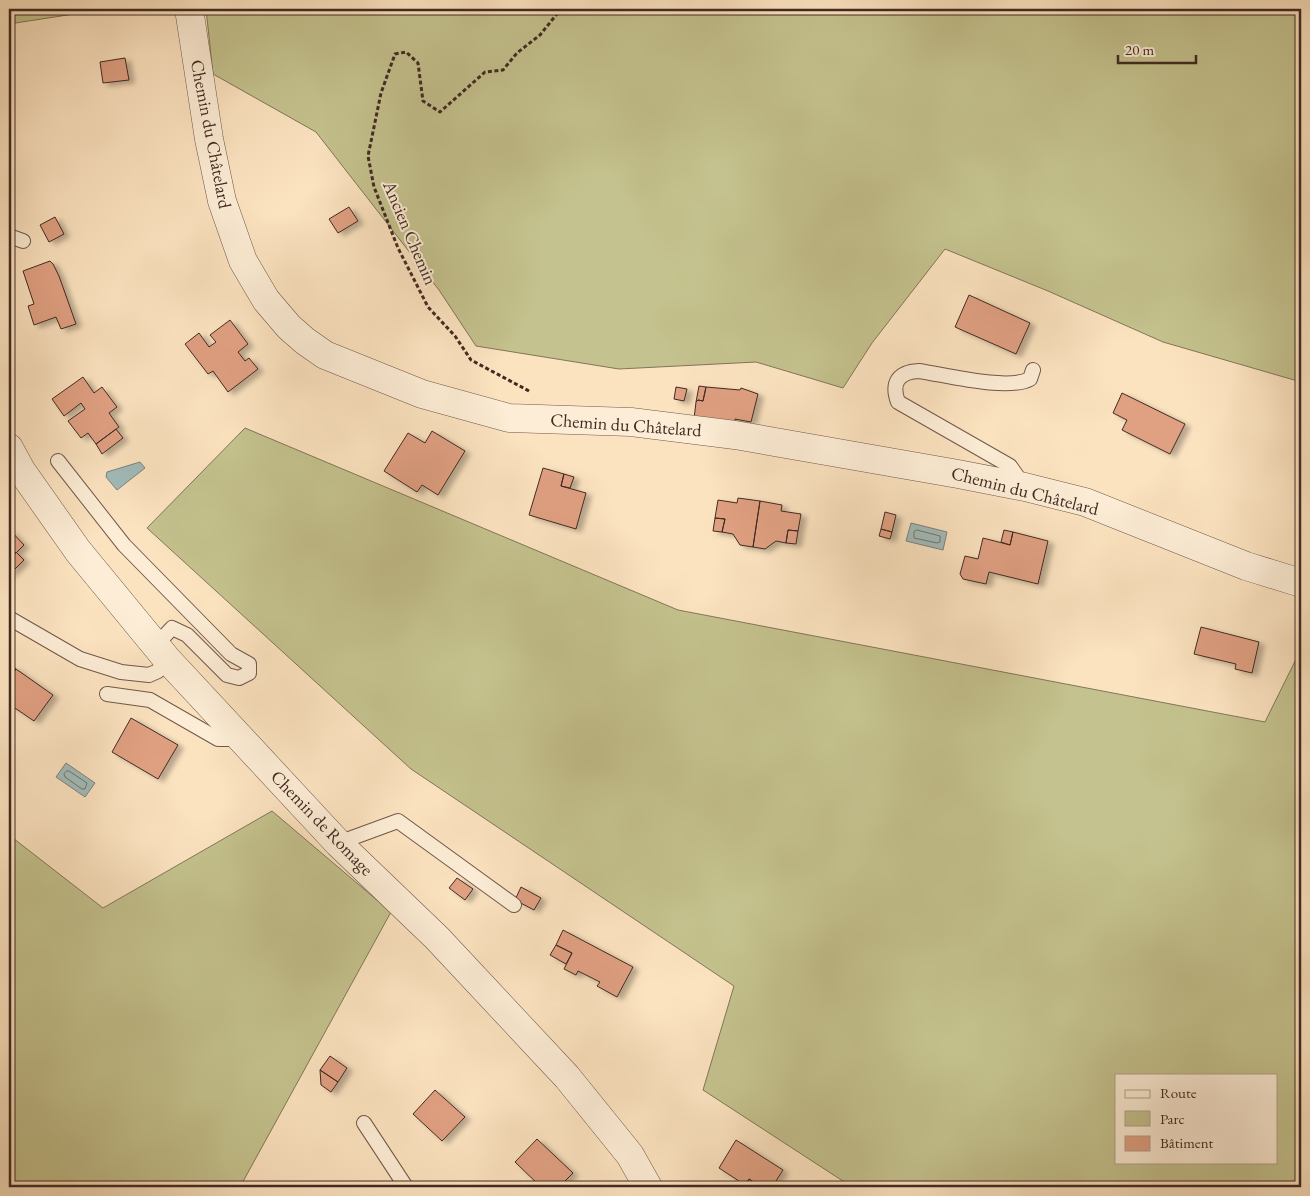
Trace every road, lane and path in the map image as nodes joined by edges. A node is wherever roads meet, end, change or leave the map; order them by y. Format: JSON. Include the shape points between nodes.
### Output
{"nodes":[{"id":1,"x":189,"y":9,"type":"edge"},
{"id":2,"x":561,"y":9,"type":"edge"},
{"id":3,"x":9,"y":236,"type":"edge"},
{"id":4,"x":22,"y":241,"type":"dead end"},
{"id":5,"x":1033,"y":370,"type":"dead end"},
{"id":6,"x":535,"y":394,"type":"dead end"},
{"id":7,"x":9,"y":448,"type":"edge"},
{"id":8,"x":58,"y":461,"type":"dead end"},
{"id":9,"x":1025,"y":487,"type":"junction"},
{"id":10,"x":1301,"y":583,"type":"edge"},
{"id":11,"x":9,"y":618,"type":"edge"},
{"id":12,"x":166,"y":658,"type":"junction"},
{"id":13,"x":107,"y":694,"type":"dead end"},
{"id":14,"x":242,"y":739,"type":"junction"},
{"id":15,"x":338,"y":843,"type":"junction"},
{"id":16,"x":514,"y":906,"type":"dead end"},
{"id":17,"x":364,"y":1123,"type":"dead end"},
{"id":18,"x":406,"y":1187,"type":"edge"},
{"id":19,"x":648,"y":1187,"type":"edge"}],
"edges":[{"from":1,"to":9,"type":"street","name":"Chemin du Châtelard","via":[[222,201],[243,261],[266,300],[289,327],[325,355],[422,394],[509,418],[631,422],[735,435]]},
{"from":2,"to":6,"type":"path","name":"Ancien Chemin","via":[[540,35],[502,70],[485,72],[440,112],[423,100],[418,62],[406,52],[395,54],[381,93],[368,156],[374,187],[398,248],[428,307],[455,336],[471,360]]},
{"from":3,"to":4,"type":"lane"},
{"from":5,"to":9,"type":"lane","via":[[1030,379],[1022,383],[998,384],[918,371],[906,372],[897,381],[894,392],[898,402],[1010,466]]},
{"from":7,"to":12,"type":"street","name":"Chemin de Romage","via":[[78,551]]},
{"from":8,"to":12,"type":"lane","via":[[124,545],[232,654],[249,664],[249,673],[239,678],[227,675],[187,635],[172,628],[160,641]]},
{"from":9,"to":10,"type":"street","name":"Chemin du Châtelard","via":[[1085,502],[1246,566]]},
{"from":11,"to":12,"type":"lane","via":[[80,659],[122,672],[148,675],[158,671]]},
{"from":12,"to":14,"type":"street","name":"Chemin de Romage"},
{"from":13,"to":14,"type":"lane","via":[[150,700],[218,740]]},
{"from":14,"to":15,"type":"street","name":"Chemin de Romage"},
{"from":15,"to":16,"type":"lane","via":[[398,822]]},
{"from":15,"to":19,"type":"street","name":"Chemin de Romage","via":[[437,938],[567,1077],[630,1155]]},
{"from":17,"to":18,"type":"lane"}]}
